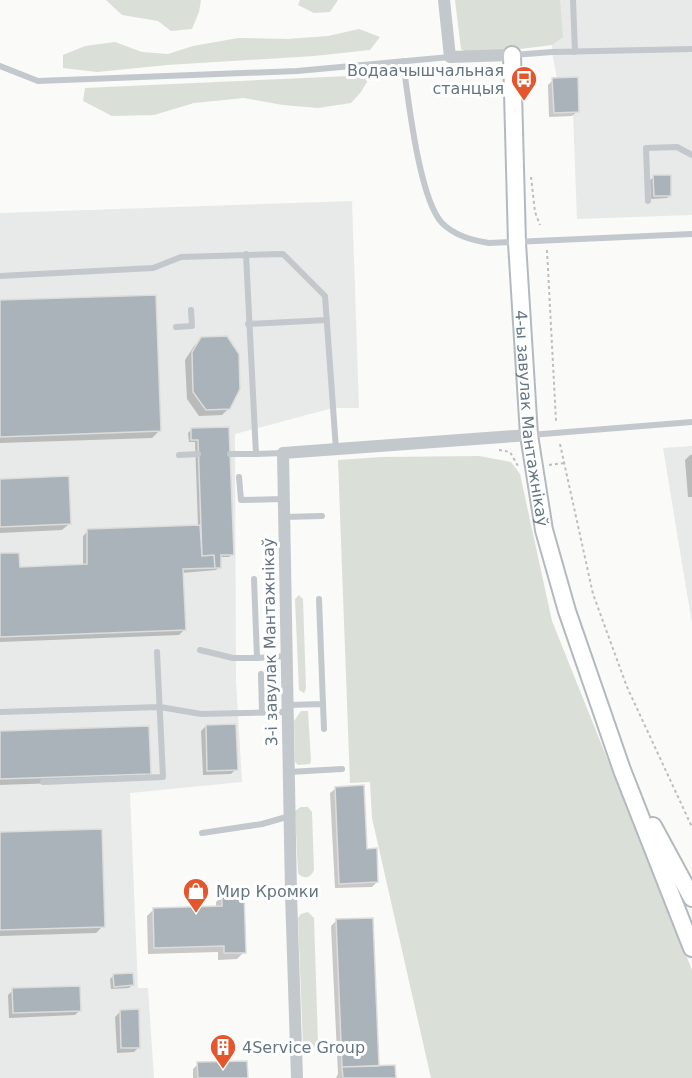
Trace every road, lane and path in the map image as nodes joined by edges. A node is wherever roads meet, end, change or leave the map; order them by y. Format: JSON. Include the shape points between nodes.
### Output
{"nodes":[{"id":1,"x":444,"y":0,"type":"edge"},
{"id":2,"x":573,"y":0,"type":"edge"},
{"id":3,"x":692,"y":49,"type":"edge"},
{"id":4,"x":575,"y":52,"type":"junction"},
{"id":5,"x":512,"y":55,"type":"junction"},
{"id":6,"x":450,"y":57,"type":"junction"},
{"id":7,"x":403,"y":61,"type":"junction"},
{"id":8,"x":0,"y":66,"type":"edge"},
{"id":9,"x":692,"y":155,"type":"edge"},
{"id":10,"x":648,"y":201,"type":"dead end"},
{"id":11,"x":692,"y":234,"type":"edge"},
{"id":12,"x":517,"y":243,"type":"junction"},
{"id":13,"x":547,"y":246,"type":"dead end"},
{"id":14,"x":246,"y":254,"type":"junction"},
{"id":15,"x":0,"y":276,"type":"edge"},
{"id":16,"x":191,"y":310,"type":"dead end"},
{"id":17,"x":327,"y":320,"type":"junction"},
{"id":18,"x":248,"y":324,"type":"junction"},
{"id":19,"x":176,"y":327,"type":"dead end"},
{"id":20,"x":556,"y":421,"type":"dead end"},
{"id":21,"x":692,"y":422,"type":"edge"},
{"id":22,"x":529,"y":435,"type":"junction"},
{"id":23,"x":560,"y":444,"type":"dead end"},
{"id":24,"x":337,"y":450,"type":"junction"},
{"id":25,"x":283,"y":453,"type":"junction"},
{"id":26,"x":198,"y":454,"type":"dead end"},
{"id":27,"x":230,"y":454,"type":"dead end"},
{"id":28,"x":256,"y":454,"type":"junction"},
{"id":29,"x":179,"y":455,"type":"dead end"},
{"id":30,"x":564,"y":463,"type":"junction"},
{"id":31,"x":548,"y":465,"type":"dead end"},
{"id":32,"x":239,"y":477,"type":"dead end"},
{"id":33,"x":284,"y":499,"type":"junction"},
{"id":34,"x":322,"y":516,"type":"dead end"},
{"id":35,"x":283,"y":517,"type":"junction"},
{"id":36,"x":254,"y":579,"type":"dead end"},
{"id":37,"x":320,"y":600,"type":"dead end"},
{"id":38,"x":200,"y":650,"type":"dead end"},
{"id":39,"x":157,"y":652,"type":"dead end"},
{"id":40,"x":287,"y":656,"type":"junction"},
{"id":41,"x":256,"y":658,"type":"junction"},
{"id":42,"x":261,"y":674,"type":"dead end"},
{"id":43,"x":323,"y":704,"type":"junction"},
{"id":44,"x":160,"y":707,"type":"junction"},
{"id":45,"x":288,"y":709,"type":"junction"},
{"id":46,"x":0,"y":712,"type":"edge"},
{"id":47,"x":262,"y":713,"type":"junction"},
{"id":48,"x":324,"y":729,"type":"dead end"},
{"id":49,"x":342,"y":769,"type":"dead end"},
{"id":50,"x":622,"y":770,"type":"junction"},
{"id":51,"x":289,"y":772,"type":"junction"},
{"id":52,"x":43,"y":782,"type":"dead end"},
{"id":53,"x":290,"y":816,"type":"junction"},
{"id":54,"x":692,"y":827,"type":"edge"},
{"id":55,"x":202,"y":833,"type":"dead end"},
{"id":56,"x":692,"y":898,"type":"edge"},
{"id":57,"x":692,"y":948,"type":"edge"},
{"id":58,"x":297,"y":1078,"type":"edge"}],
"edges":[{"from":1,"to":6,"type":"street"},
{"from":2,"to":4,"type":"lane"},
{"from":3,"to":4,"type":"lane"},
{"from":4,"to":5,"type":"lane"},
{"from":5,"to":6,"type":"street"},
{"from":5,"to":12,"type":"street","name":"4-ы завулак Мантажнікаў"},
{"from":6,"to":7,"type":"lane"},
{"from":7,"to":8,"type":"lane","via":[[297,71],[38,81]]},
{"from":7,"to":12,"type":"lane","via":[[423,183],[440,222],[473,240]]},
{"from":9,"to":10,"type":"lane","via":[[677,147],[646,148]]},
{"from":11,"to":12,"type":"lane"},
{"from":12,"to":22,"type":"street","name":"4-ы завулак Мантажнікаў"},
{"from":13,"to":20,"type":"path"},
{"from":14,"to":15,"type":"lane","via":[[180,257],[153,268]]},
{"from":14,"to":17,"type":"lane","via":[[283,254],[325,296]]},
{"from":14,"to":18,"type":"lane"},
{"from":16,"to":19,"type":"lane","via":[[192,326]]},
{"from":17,"to":18,"type":"lane"},
{"from":17,"to":24,"type":"lane"},
{"from":18,"to":28,"type":"lane"},
{"from":21,"to":22,"type":"lane"},
{"from":22,"to":24,"type":"street"},
{"from":22,"to":50,"type":"street","name":"4-ы завулак Мантажнікаў","via":[[544,530],[567,611]]},
{"from":23,"to":30,"type":"path"},
{"from":24,"to":25,"type":"street"},
{"from":25,"to":28,"type":"lane"},
{"from":25,"to":33,"type":"street","name":"3-і завулак Мантажнікаў"},
{"from":26,"to":29,"type":"lane"},
{"from":27,"to":28,"type":"lane"},
{"from":30,"to":31,"type":"path"},
{"from":30,"to":54,"type":"path","via":[[593,594],[627,687]]},
{"from":32,"to":33,"type":"lane","via":[[241,500]]},
{"from":33,"to":35,"type":"street","name":"3-і завулак Мантажнікаў"},
{"from":34,"to":35,"type":"lane"},
{"from":35,"to":40,"type":"street","name":"3-і завулак Мантажнікаў"},
{"from":36,"to":41,"type":"lane"},
{"from":37,"to":43,"type":"lane"},
{"from":38,"to":41,"type":"lane","via":[[233,658]]},
{"from":39,"to":44,"type":"lane"},
{"from":40,"to":41,"type":"lane"},
{"from":40,"to":45,"type":"street","name":"3-і завулак Мантажнікаў"},
{"from":42,"to":47,"type":"lane"},
{"from":43,"to":45,"type":"lane"},
{"from":43,"to":48,"type":"lane"},
{"from":44,"to":46,"type":"lane"},
{"from":44,"to":47,"type":"lane","via":[[201,714]]},
{"from":44,"to":52,"type":"lane","via":[[163,777]]},
{"from":45,"to":47,"type":"lane"},
{"from":45,"to":51,"type":"street","name":"3-і завулак Мантажнікаў"},
{"from":49,"to":51,"type":"lane"},
{"from":50,"to":56,"type":"street"},
{"from":50,"to":57,"type":"street"},
{"from":51,"to":53,"type":"street","name":"3-і завулак Мантажнікаў"},
{"from":53,"to":55,"type":"lane"},
{"from":53,"to":58,"type":"street","name":"3-і завулак Мантажнікаў"}]}
